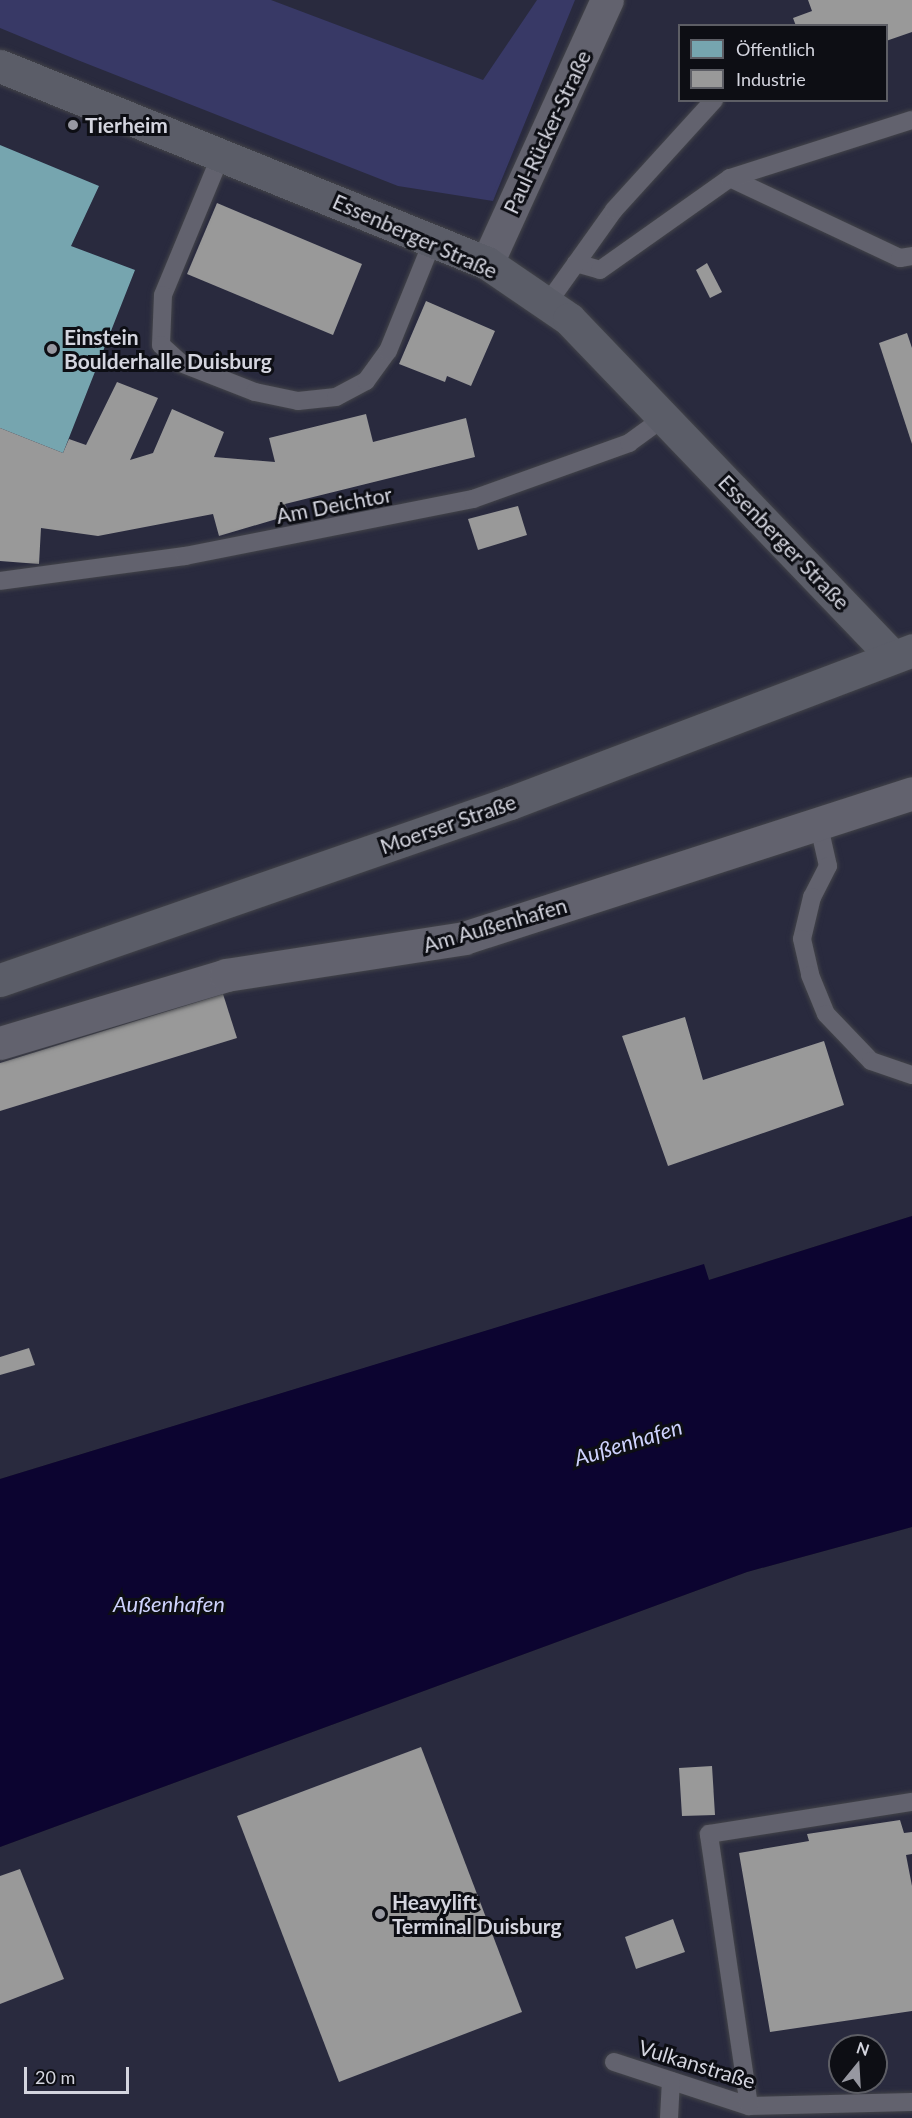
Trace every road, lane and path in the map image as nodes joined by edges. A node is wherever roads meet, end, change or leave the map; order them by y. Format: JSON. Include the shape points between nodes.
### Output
{"nodes":[{"id":1,"x":607,"y":0,"type":"edge"},
{"id":2,"x":0,"y":66,"type":"edge"},
{"id":3,"x":712,"y":102,"type":"edge"},
{"id":4,"x":912,"y":120,"type":"edge"},
{"id":5,"x":221,"y":155,"type":"junction"},
{"id":6,"x":730,"y":178,"type":"junction"},
{"id":7,"x":433,"y":240,"type":"junction"},
{"id":8,"x":912,"y":256,"type":"edge"},
{"id":9,"x":487,"y":263,"type":"junction"},
{"id":10,"x":576,"y":263,"type":"junction"},
{"id":11,"x":547,"y":304,"type":"junction"},
{"id":12,"x":661,"y":420,"type":"junction"},
{"id":13,"x":0,"y":581,"type":"edge"},
{"id":14,"x":902,"y":653,"type":"edge"},
{"id":15,"x":912,"y":793,"type":"edge"},
{"id":16,"x":818,"y":822,"type":"junction"},
{"id":17,"x":0,"y":980,"type":"edge"},
{"id":18,"x":0,"y":1042,"type":"edge"},
{"id":19,"x":912,"y":1075,"type":"edge"},
{"id":20,"x":912,"y":1802,"type":"edge"},
{"id":21,"x":614,"y":2062,"type":"dead end"},
{"id":22,"x":671,"y":2081,"type":"junction"},
{"id":23,"x":912,"y":2102,"type":"edge"},
{"id":24,"x":749,"y":2106,"type":"junction"},
{"id":25,"x":669,"y":2118,"type":"edge"}],
"edges":[{"from":1,"to":9,"type":"street","name":"Paul-Rücker-Straße"},
{"from":2,"to":5,"type":"street","name":"Essenberger Straße"},
{"from":3,"to":10,"type":"lane","via":[[614,210]]},
{"from":4,"to":6,"type":"lane"},
{"from":5,"to":7,"type":"street","name":"Essenberger Straße"},
{"from":5,"to":7,"type":"lane","via":[[163,295],[161,345],[182,363],[255,392],[298,401],[336,397],[366,381],[388,351]]},
{"from":6,"to":8,"type":"lane","via":[[900,258]]},
{"from":6,"to":10,"type":"lane","via":[[600,270]]},
{"from":7,"to":9,"type":"street","name":"Essenberger Straße"},
{"from":9,"to":11,"type":"street","name":"Essenberger Straße"},
{"from":10,"to":11,"type":"lane"},
{"from":11,"to":12,"type":"street","name":"Essenberger Straße","via":[[569,319]]},
{"from":12,"to":13,"type":"lane","name":"Am Deichtor","via":[[629,442],[473,499],[185,556]]},
{"from":12,"to":14,"type":"street","name":"Essenberger Straße"},
{"from":14,"to":17,"type":"street","name":"Moerser Straße","via":[[510,803]]},
{"from":15,"to":16,"type":"street","name":"Am Außenhafen"},
{"from":16,"to":18,"type":"street","name":"Am Außenhafen","via":[[464,938],[226,975]]},
{"from":16,"to":19,"type":"lane","via":[[828,866],[812,897],[802,939],[810,975],[826,1014],[871,1062]]},
{"from":20,"to":24,"type":"lane","via":[[710,1834]]},
{"from":21,"to":22,"type":"lane","name":"Vulkanstraße"},
{"from":22,"to":24,"type":"lane","name":"Vulkanstraße"},
{"from":22,"to":25,"type":"lane"},
{"from":23,"to":24,"type":"lane","name":"Vulkanstraße"}]}
